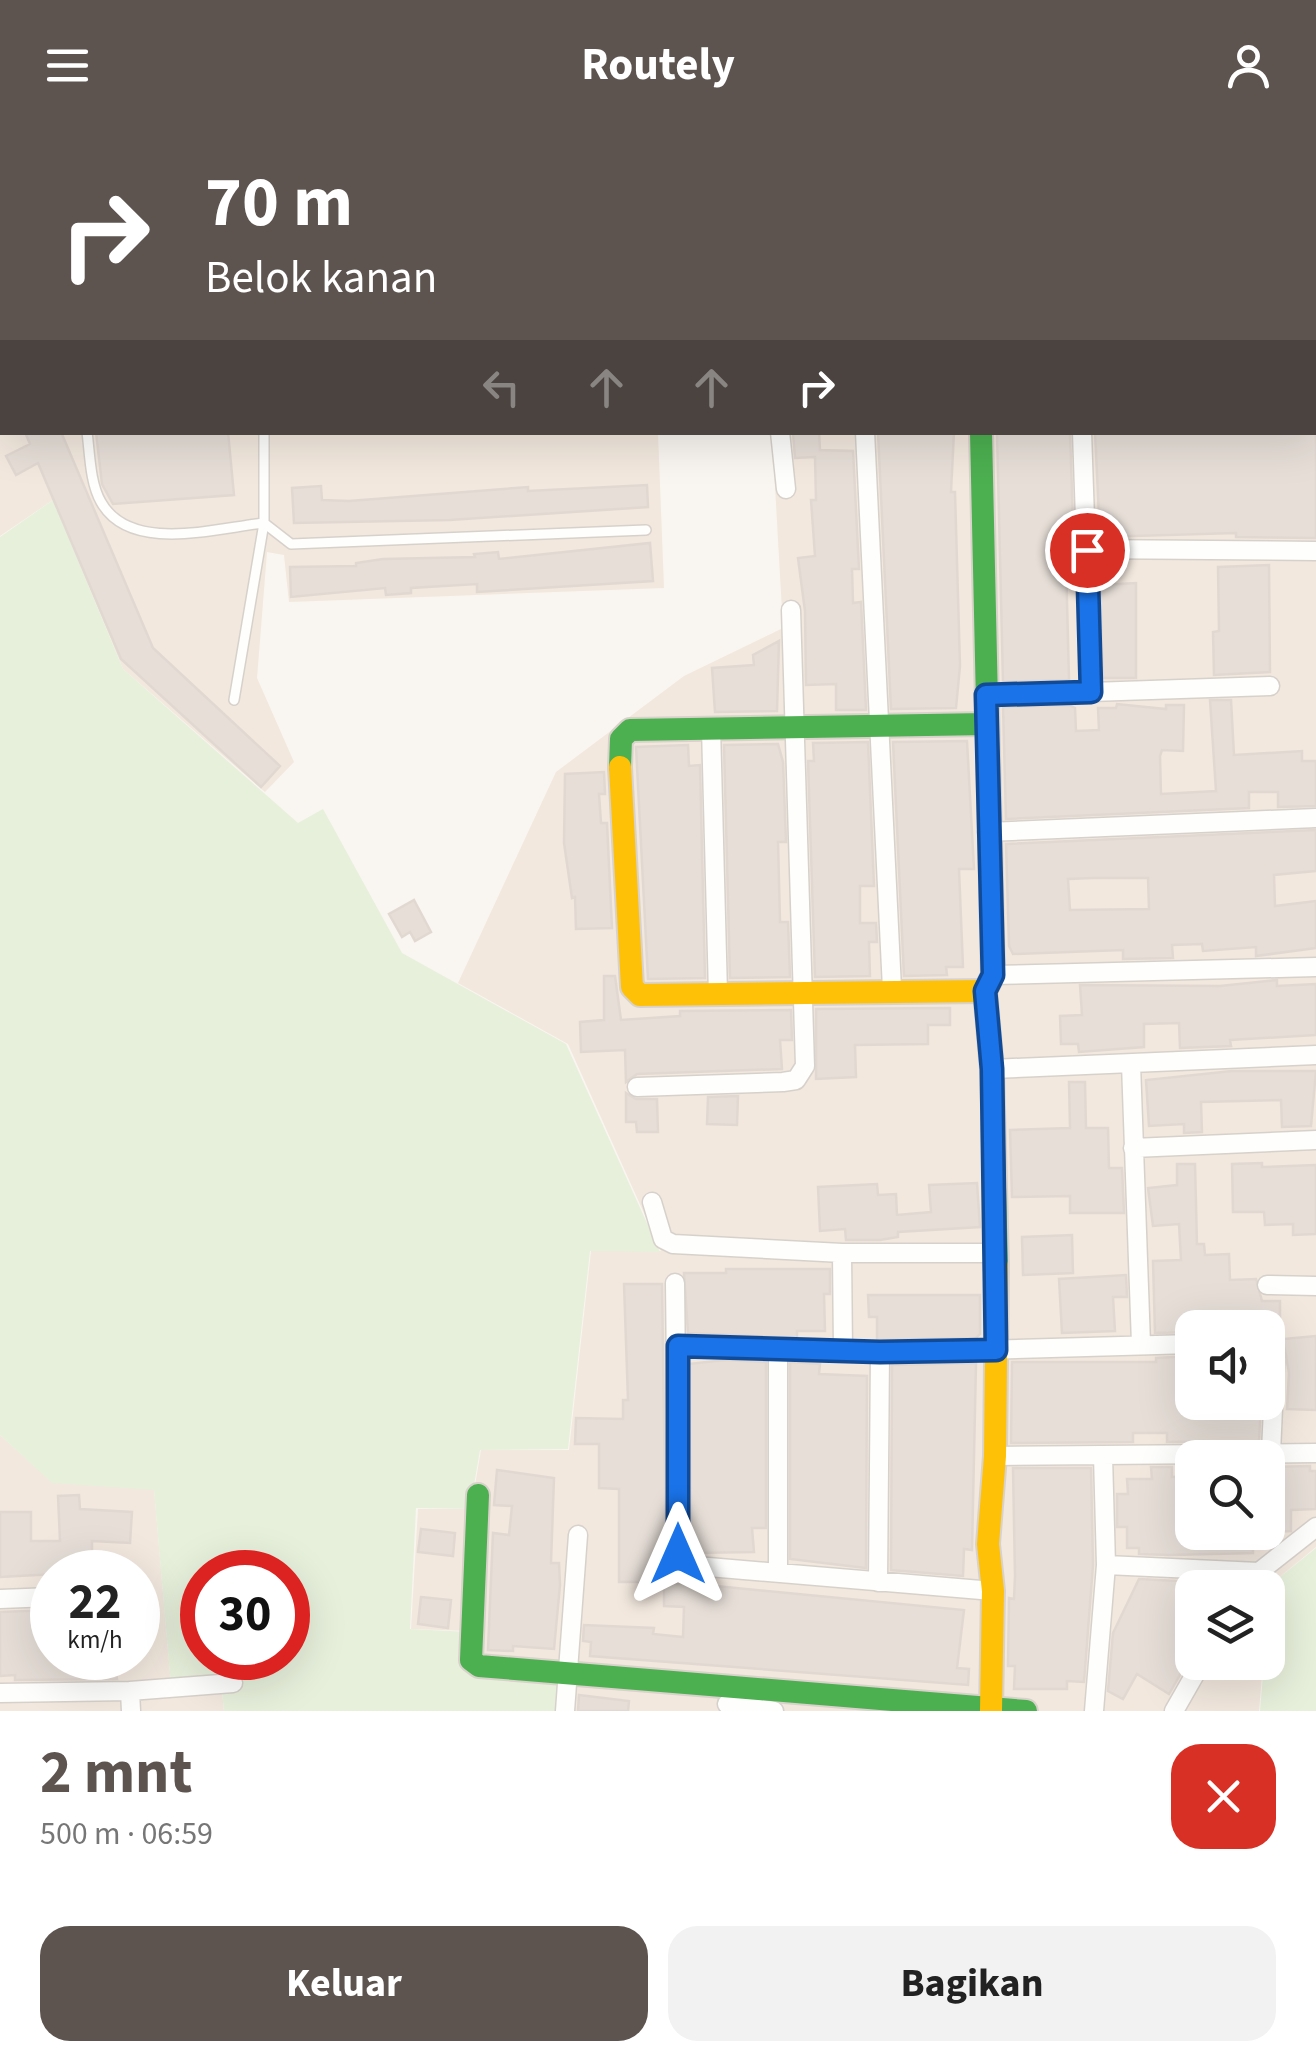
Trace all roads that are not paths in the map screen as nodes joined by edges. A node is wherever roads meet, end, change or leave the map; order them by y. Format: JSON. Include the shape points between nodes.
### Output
{"nodes":[{"id":1,"x":88,"y":435,"type":"edge"},
{"id":2,"x":264,"y":435,"type":"edge"},
{"id":3,"x":780,"y":435,"type":"edge"},
{"id":4,"x":865,"y":435,"type":"edge"},
{"id":5,"x":982,"y":435,"type":"edge"},
{"id":6,"x":1082,"y":435,"type":"edge"},
{"id":7,"x":786,"y":490,"type":"dead end"},
{"id":8,"x":264,"y":523,"type":"junction"},
{"id":9,"x":646,"y":530,"type":"dead end"},
{"id":10,"x":1087,"y":550,"type":"junction"},
{"id":11,"x":1316,"y":551,"type":"edge"},
{"id":12,"x":791,"y":610,"type":"dead end"},
{"id":13,"x":1270,"y":686,"type":"dead end"},
{"id":14,"x":1091,"y":692,"type":"junction"},
{"id":15,"x":986,"y":695,"type":"junction"},
{"id":16,"x":234,"y":700,"type":"dead end"},
{"id":17,"x":881,"y":723,"type":"junction"},
{"id":18,"x":796,"y":724,"type":"junction"},
{"id":19,"x":986,"y":724,"type":"junction"},
{"id":20,"x":711,"y":727,"type":"junction"},
{"id":21,"x":1316,"y":818,"type":"edge"},
{"id":22,"x":987,"y":832,"type":"junction"},
{"id":23,"x":1316,"y":967,"type":"edge"},
{"id":24,"x":989,"y":983,"type":"junction"},
{"id":25,"x":892,"y":989,"type":"junction"},
{"id":26,"x":803,"y":991,"type":"junction"},
{"id":27,"x":718,"y":994,"type":"junction"},
{"id":28,"x":1316,"y":1055,"type":"edge"},
{"id":29,"x":1131,"y":1064,"type":"junction"},
{"id":30,"x":992,"y":1069,"type":"junction"},
{"id":31,"x":637,"y":1086,"type":"dead end"},
{"id":32,"x":1316,"y":1140,"type":"edge"},
{"id":33,"x":1133,"y":1148,"type":"junction"},
{"id":34,"x":652,"y":1202,"type":"dead end"},
{"id":35,"x":842,"y":1253,"type":"junction"},
{"id":36,"x":997,"y":1253,"type":"junction"},
{"id":37,"x":676,"y":1283,"type":"dead end"},
{"id":38,"x":1267,"y":1285,"type":"dead end"},
{"id":39,"x":1316,"y":1286,"type":"edge"},
{"id":40,"x":1140,"y":1344,"type":"junction"},
{"id":41,"x":1175,"y":1344,"type":"edge"},
{"id":42,"x":678,"y":1346,"type":"junction"},
{"id":43,"x":778,"y":1349,"type":"junction"},
{"id":44,"x":843,"y":1350,"type":"junction"},
{"id":45,"x":996,"y":1350,"type":"junction"},
{"id":46,"x":880,"y":1352,"type":"junction"},
{"id":47,"x":1316,"y":1452,"type":"edge"},
{"id":48,"x":1285,"y":1453,"type":"edge"},
{"id":49,"x":1175,"y":1455,"type":"edge"},
{"id":50,"x":996,"y":1456,"type":"junction"},
{"id":51,"x":1104,"y":1456,"type":"junction"},
{"id":52,"x":478,"y":1495,"type":"dead end"},
{"id":53,"x":1316,"y":1527,"type":"edge"},
{"id":54,"x":578,"y":1535,"type":"dead end"},
{"id":55,"x":1106,"y":1566,"type":"junction"},
{"id":56,"x":1266,"y":1570,"type":"edge"},
{"id":57,"x":778,"y":1572,"type":"junction"},
{"id":58,"x":1175,"y":1573,"type":"edge"},
{"id":59,"x":878,"y":1582,"type":"junction"},
{"id":60,"x":993,"y":1590,"type":"junction"},
{"id":61,"x":30,"y":1598,"type":"edge"},
{"id":62,"x":0,"y":1599,"type":"edge"},
{"id":63,"x":569,"y":1670,"type":"junction"},
{"id":64,"x":1192,"y":1680,"type":"edge"},
{"id":65,"x":233,"y":1683,"type":"dead end"},
{"id":66,"x":130,"y":1690,"type":"junction"},
{"id":67,"x":0,"y":1693,"type":"edge"},
{"id":68,"x":726,"y":1704,"type":"dead end"},
{"id":69,"x":992,"y":1708,"type":"edge"},
{"id":70,"x":131,"y":1711,"type":"edge"},
{"id":71,"x":565,"y":1711,"type":"edge"},
{"id":72,"x":774,"y":1711,"type":"edge"},
{"id":73,"x":1026,"y":1711,"type":"edge"},
{"id":74,"x":1094,"y":1711,"type":"edge"},
{"id":75,"x":1174,"y":1711,"type":"edge"}],
"edges":[{"from":1,"to":8,"type":"lane","via":[[99,500],[127,528],[149,534]]},
{"from":2,"to":8,"type":"lane"},
{"from":3,"to":7,"type":"street"},
{"from":4,"to":17,"type":"street"},
{"from":5,"to":15,"type":"street"},
{"from":6,"to":10,"type":"street"},
{"from":8,"to":9,"type":"lane","via":[[291,544]]},
{"from":8,"to":16,"type":"lane"},
{"from":10,"to":11,"type":"street"},
{"from":10,"to":14,"type":"street"},
{"from":12,"to":18,"type":"street"},
{"from":13,"to":14,"type":"street"},
{"from":14,"to":15,"type":"street"},
{"from":15,"to":19,"type":"street"},
{"from":17,"to":18,"type":"street"},
{"from":17,"to":19,"type":"street"},
{"from":17,"to":25,"type":"street"},
{"from":18,"to":20,"type":"street"},
{"from":18,"to":26,"type":"street"},
{"from":19,"to":22,"type":"street"},
{"from":20,"to":27,"type":"street"},
{"from":20,"to":27,"type":"street","via":[[630,730],[619,751],[632,987],[640,995]]},
{"from":21,"to":22,"type":"street"},
{"from":22,"to":24,"type":"street"},
{"from":23,"to":24,"type":"street"},
{"from":24,"to":25,"type":"street"},
{"from":24,"to":30,"type":"street"},
{"from":25,"to":26,"type":"street"},
{"from":26,"to":27,"type":"street"},
{"from":26,"to":31,"type":"street","via":[[805,1066],[796,1080]]},
{"from":28,"to":29,"type":"street"},
{"from":29,"to":30,"type":"street"},
{"from":29,"to":33,"type":"street"},
{"from":30,"to":36,"type":"street"},
{"from":32,"to":33,"type":"street"},
{"from":33,"to":40,"type":"street"},
{"from":34,"to":35,"type":"street","via":[[663,1239],[673,1244]]},
{"from":35,"to":36,"type":"street"},
{"from":35,"to":44,"type":"street"},
{"from":36,"to":45,"type":"street"},
{"from":37,"to":42,"type":"street"},
{"from":38,"to":39,"type":"street"},
{"from":40,"to":41,"type":"street"},
{"from":40,"to":45,"type":"street"},
{"from":42,"to":43,"type":"street"},
{"from":42,"to":57,"type":"street","via":[[678,1554],[685,1565]]},
{"from":43,"to":44,"type":"street"},
{"from":43,"to":57,"type":"street"},
{"from":44,"to":46,"type":"street"},
{"from":45,"to":46,"type":"street"},
{"from":45,"to":50,"type":"street"},
{"from":46,"to":59,"type":"street"},
{"from":47,"to":48,"type":"street"},
{"from":49,"to":51,"type":"street"},
{"from":50,"to":51,"type":"street"},
{"from":50,"to":60,"type":"street","via":[[988,1544]]},
{"from":51,"to":55,"type":"street"},
{"from":52,"to":63,"type":"street","via":[[470,1660],[479,1666]]},
{"from":53,"to":56,"type":"street"},
{"from":54,"to":63,"type":"street"},
{"from":55,"to":58,"type":"street"},
{"from":55,"to":74,"type":"street"},
{"from":57,"to":59,"type":"street"},
{"from":59,"to":60,"type":"street"},
{"from":60,"to":69,"type":"street"},
{"from":61,"to":62,"type":"street"},
{"from":63,"to":69,"type":"street"},
{"from":63,"to":71,"type":"street"},
{"from":64,"to":75,"type":"street"},
{"from":65,"to":66,"type":"street"},
{"from":66,"to":67,"type":"street"},
{"from":66,"to":70,"type":"street"},
{"from":68,"to":72,"type":"street"},
{"from":69,"to":73,"type":"street"}]}
